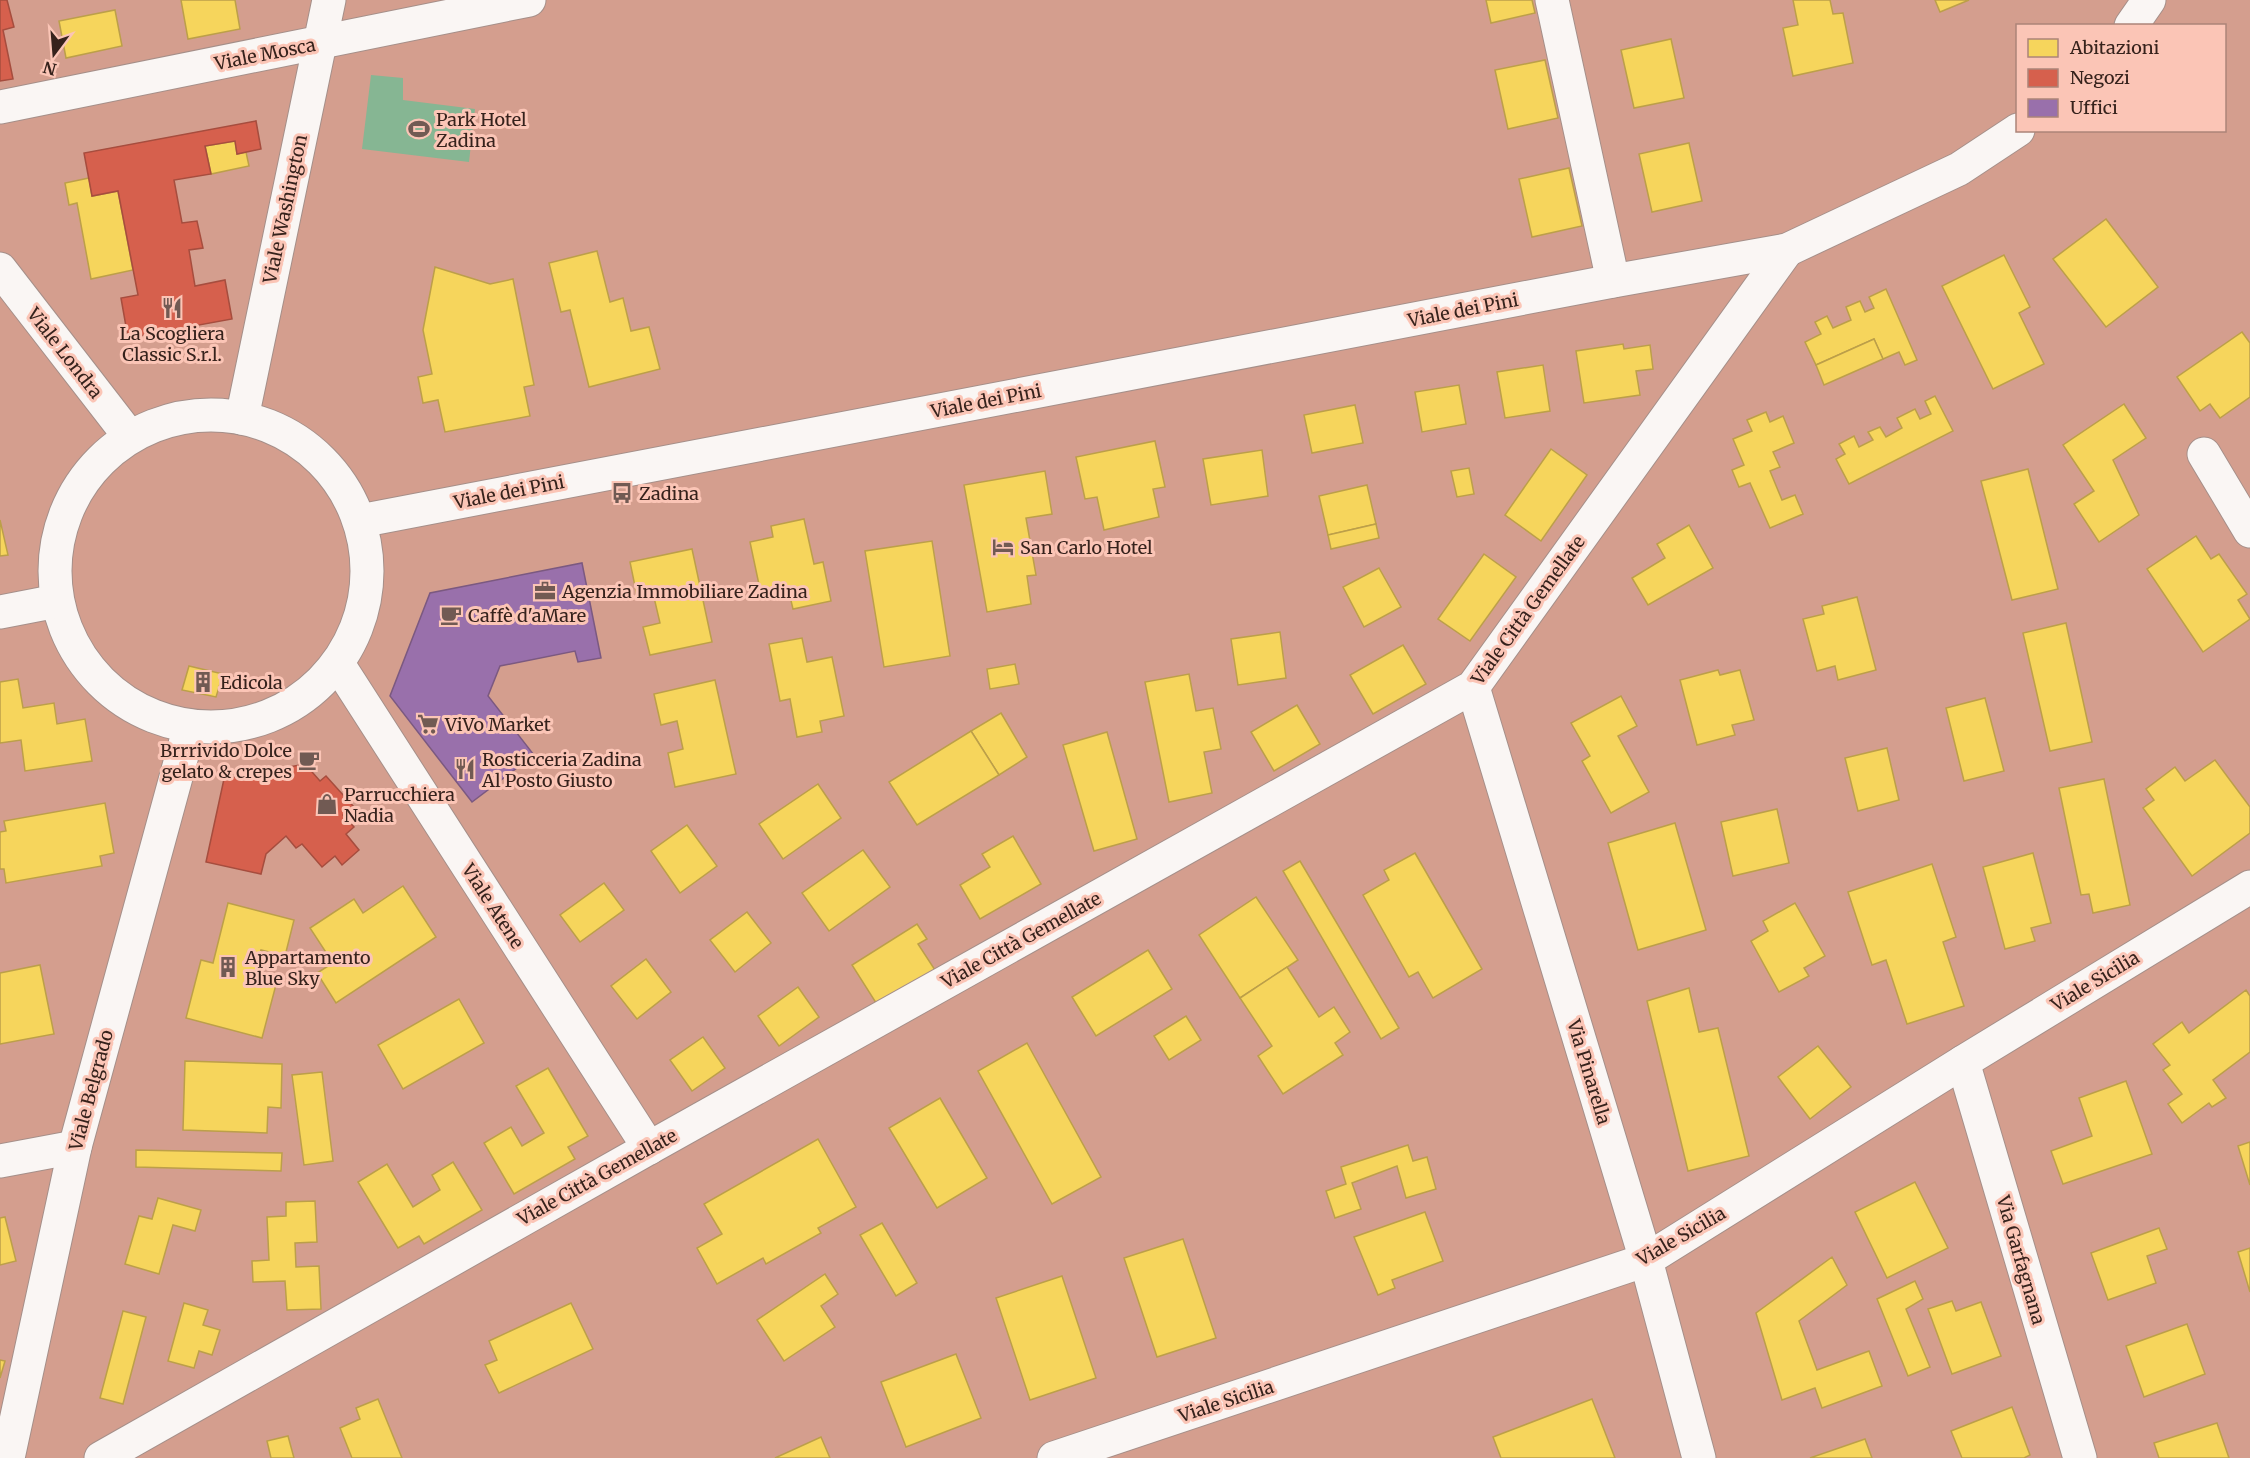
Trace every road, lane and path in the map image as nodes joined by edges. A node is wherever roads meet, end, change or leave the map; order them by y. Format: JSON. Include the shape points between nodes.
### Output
{"nodes":[{"id":1,"x":329,"y":0,"type":"edge"},
{"id":2,"x":530,"y":0,"type":"edge"},
{"id":3,"x":1552,"y":0,"type":"edge"},
{"id":4,"x":2149,"y":0,"type":"edge"},
{"id":5,"x":2132,"y":24,"type":"edge"},
{"id":6,"x":319,"y":43,"type":"junction"},
{"id":7,"x":0,"y":107,"type":"edge"},
{"id":8,"x":2016,"y":131,"type":"edge"},
{"id":9,"x":1787,"y":250,"type":"junction"},
{"id":10,"x":0,"y":269,"type":"edge"},
{"id":11,"x":1613,"y":281,"type":"junction"},
{"id":12,"x":242,"y":418,"type":"junction"},
{"id":13,"x":130,"y":437,"type":"junction"},
{"id":14,"x":2204,"y":454,"type":"dead end"},
{"id":15,"x":360,"y":521,"type":"junction"},
{"id":16,"x":2250,"y":531,"type":"edge"},
{"id":17,"x":57,"y":601,"type":"junction"},
{"id":18,"x":0,"y":612,"type":"edge"},
{"id":19,"x":338,"y":664,"type":"junction"},
{"id":20,"x":1473,"y":687,"type":"junction"},
{"id":21,"x":190,"y":726,"type":"junction"},
{"id":22,"x":2247,"y":898,"type":"edge"},
{"id":23,"x":1963,"y":1062,"type":"junction"},
{"id":24,"x":75,"y":1147,"type":"junction"},
{"id":25,"x":649,"y":1148,"type":"junction"},
{"id":26,"x":0,"y":1161,"type":"edge"},
{"id":27,"x":1646,"y":1260,"type":"junction"},
{"id":28,"x":8,"y":1458,"type":"edge"},
{"id":29,"x":101,"y":1458,"type":"edge"},
{"id":30,"x":1054,"y":1458,"type":"edge"},
{"id":31,"x":1699,"y":1458,"type":"edge"},
{"id":32,"x":2080,"y":1458,"type":"edge"}],
"edges":[{"from":1,"to":6,"type":"street","name":"Viale Washington"},
{"from":2,"to":6,"type":"street","name":"Viale Mosca"},
{"from":3,"to":11,"type":"street"},
{"from":4,"to":5,"type":"street"},
{"from":6,"to":7,"type":"street","name":"Viale Mosca"},
{"from":6,"to":12,"type":"street","name":"Viale Washington"},
{"from":8,"to":9,"type":"street","name":"Viale dei Pini","via":[[1959,169]]},
{"from":9,"to":11,"type":"street","name":"Viale dei Pini"},
{"from":9,"to":20,"type":"street","name":"Viale Città Gemellate"},
{"from":10,"to":13,"type":"street","name":"Viale Londra"},
{"from":11,"to":15,"type":"street","name":"Viale dei Pini"},
{"from":12,"to":13,"type":"street","via":[[203,415],[165,422]]},
{"from":12,"to":15,"type":"street","via":[[292,437],[333,473]]},
{"from":13,"to":17,"type":"street","via":[[94,468],[68,508],[55,554]]},
{"from":14,"to":16,"type":"street"},
{"from":15,"to":19,"type":"street","via":[[367,558],[366,595],[356,632]]},
{"from":17,"to":18,"type":"street"},
{"from":17,"to":21,"type":"street","via":[[74,647],[104,685],[144,712]]},
{"from":19,"to":21,"type":"street","via":[[308,694],[272,716],[232,727]]},
{"from":19,"to":25,"type":"street","name":"Viale Atene"},
{"from":20,"to":25,"type":"street","name":"Viale Città Gemellate"},
{"from":20,"to":27,"type":"street","name":"Via Pinarella"},
{"from":21,"to":24,"type":"street","name":"Viale Belgrado"},
{"from":22,"to":23,"type":"street","name":"Viale Sicilia"},
{"from":23,"to":27,"type":"street","name":"Viale Sicilia"},
{"from":23,"to":32,"type":"street","name":"Via Garfagnana"},
{"from":24,"to":26,"type":"street"},
{"from":24,"to":28,"type":"street","name":"Viale Belgrado"},
{"from":25,"to":29,"type":"street","name":"Viale Città Gemellate"},
{"from":27,"to":30,"type":"street","name":"Viale Sicilia"},
{"from":27,"to":31,"type":"street","name":"Via Pinarella"}]}
